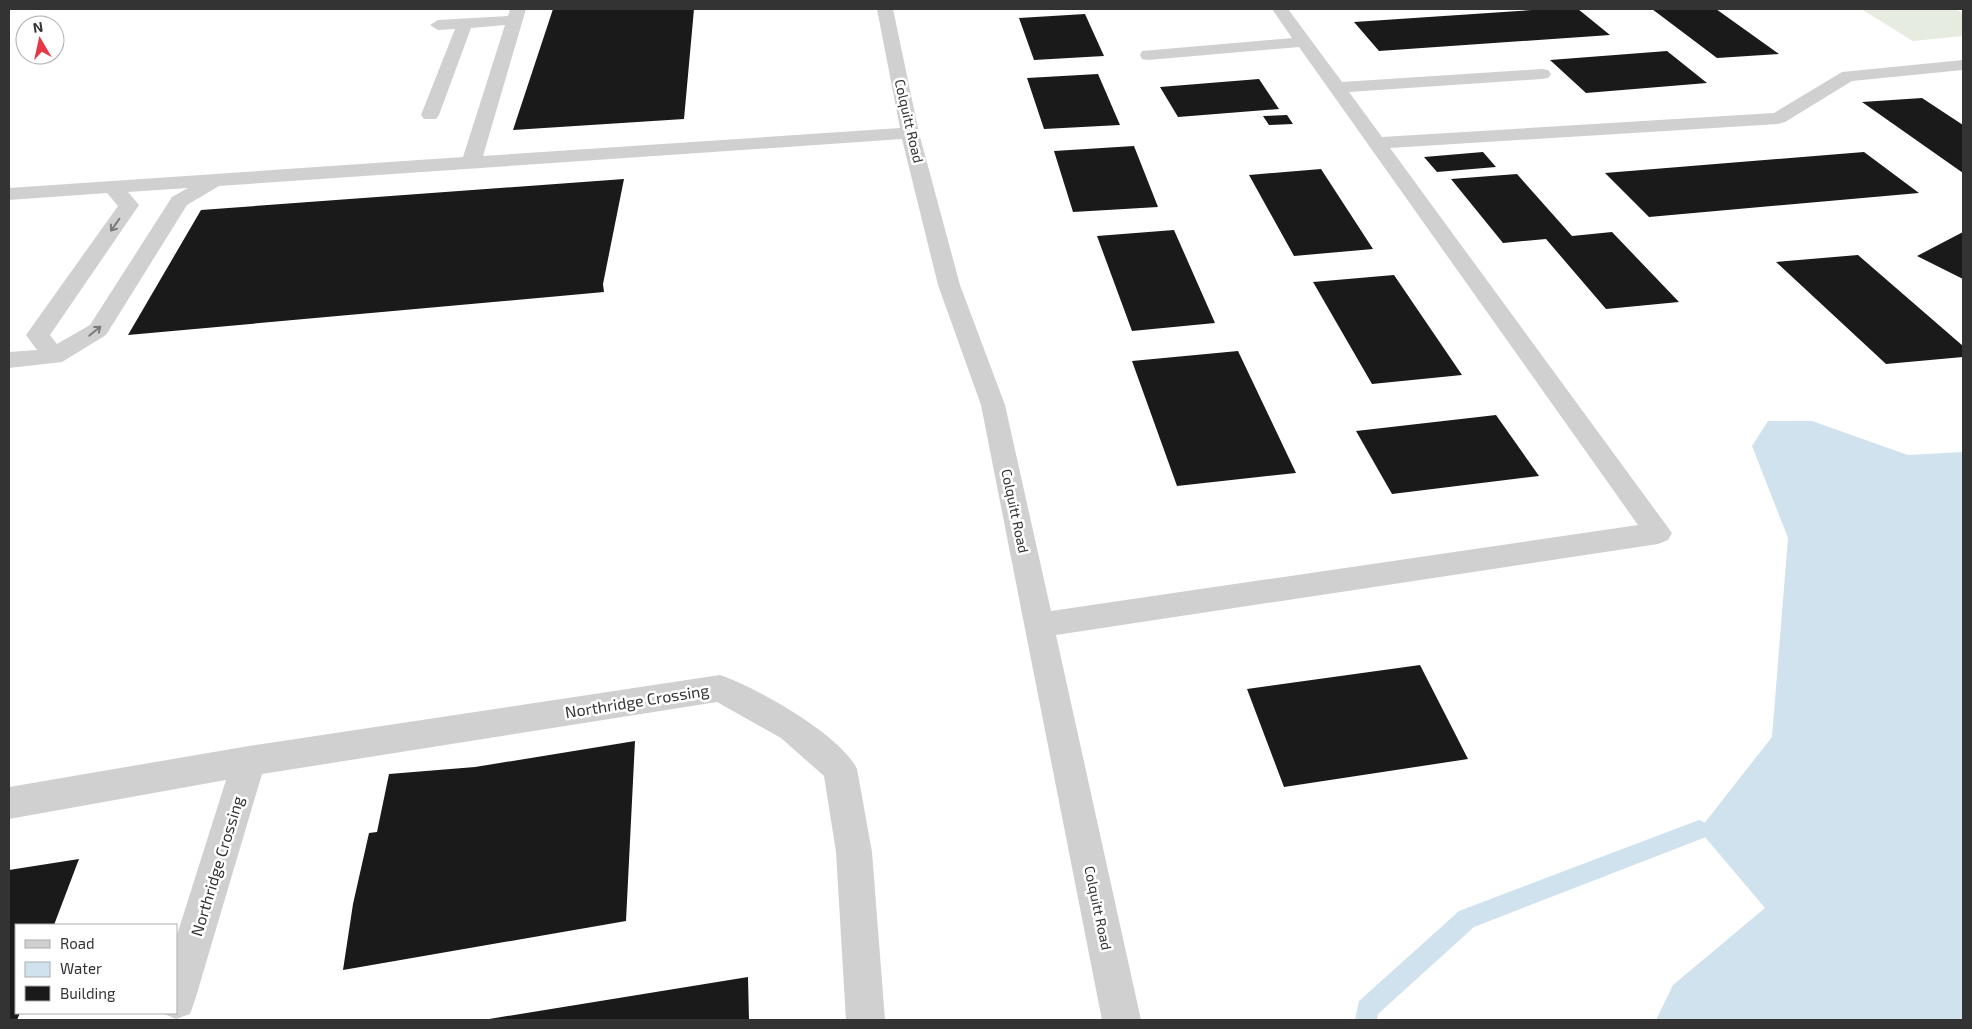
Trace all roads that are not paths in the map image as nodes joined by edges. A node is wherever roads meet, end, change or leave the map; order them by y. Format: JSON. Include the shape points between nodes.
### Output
{"nodes":[{"id":1,"x":885,"y":9,"type":"edge"},
{"id":2,"x":1280,"y":9,"type":"edge"},
{"id":3,"x":516,"y":14,"type":"edge"},
{"id":4,"x":464,"y":23,"type":"junction"},
{"id":5,"x":438,"y":25,"type":"dead end"},
{"id":6,"x":1304,"y":42,"type":"junction"},
{"id":7,"x":1148,"y":56,"type":"dead end"},
{"id":8,"x":1963,"y":65,"type":"edge"},
{"id":9,"x":1945,"y":66,"type":"junction"},
{"id":10,"x":1542,"y":74,"type":"dead end"},
{"id":11,"x":1963,"y":78,"type":"edge"},
{"id":12,"x":1337,"y":88,"type":"junction"},
{"id":13,"x":430,"y":115,"type":"dead end"},
{"id":14,"x":910,"y":133,"type":"junction"},
{"id":15,"x":1377,"y":142,"type":"junction"},
{"id":16,"x":471,"y":162,"type":"junction"},
{"id":17,"x":218,"y":180,"type":"junction"},
{"id":18,"x":112,"y":187,"type":"junction"},
{"id":19,"x":9,"y":194,"type":"edge"},
{"id":20,"x":54,"y":356,"type":"junction"},
{"id":21,"x":9,"y":360,"type":"edge"},
{"id":22,"x":1039,"y":625,"type":"junction"},
{"id":23,"x":249,"y":761,"type":"junction"},
{"id":24,"x":9,"y":802,"type":"edge"},
{"id":25,"x":178,"y":993,"type":"edge"},
{"id":26,"x":866,"y":1020,"type":"edge"},
{"id":27,"x":1121,"y":1020,"type":"edge"}],
"edges":[{"from":1,"to":14,"type":"street","name":"Colquitt Road"},
{"from":2,"to":6,"type":"street"},
{"from":3,"to":4,"type":"street"},
{"from":3,"to":16,"type":"street"},
{"from":4,"to":5,"type":"street"},
{"from":4,"to":13,"type":"street"},
{"from":6,"to":7,"type":"street"},
{"from":6,"to":12,"type":"street"},
{"from":8,"to":9,"type":"street"},
{"from":9,"to":11,"type":"street"},
{"from":9,"to":15,"type":"street","via":[[1848,76],[1778,118]]},
{"from":10,"to":12,"type":"street"},
{"from":12,"to":15,"type":"street"},
{"from":14,"to":16,"type":"street"},
{"from":14,"to":22,"type":"street","name":"Colquitt Road","via":[[949,285],[993,406]]},
{"from":15,"to":22,"type":"street","via":[[1658,533]]},
{"from":16,"to":17,"type":"street"},
{"from":17,"to":18,"type":"street"},
{"from":20,"to":17,"type":"street","one_way":true,"via":[[98,330],[178,201]]},
{"from":18,"to":19,"type":"street"},
{"from":18,"to":20,"type":"street","one_way":true,"via":[[129,205],[38,335]]},
{"from":20,"to":21,"type":"street"},
{"from":22,"to":27,"type":"street","name":"Colquitt Road"},
{"from":23,"to":24,"type":"street","name":"Northridge Crossing"},
{"from":23,"to":25,"type":"street","name":"Northridge Crossing"},
{"from":23,"to":26,"type":"street","name":"Northridge Crossing","via":[[720,688],[792,728],[840,769],[854,852]]}]}
